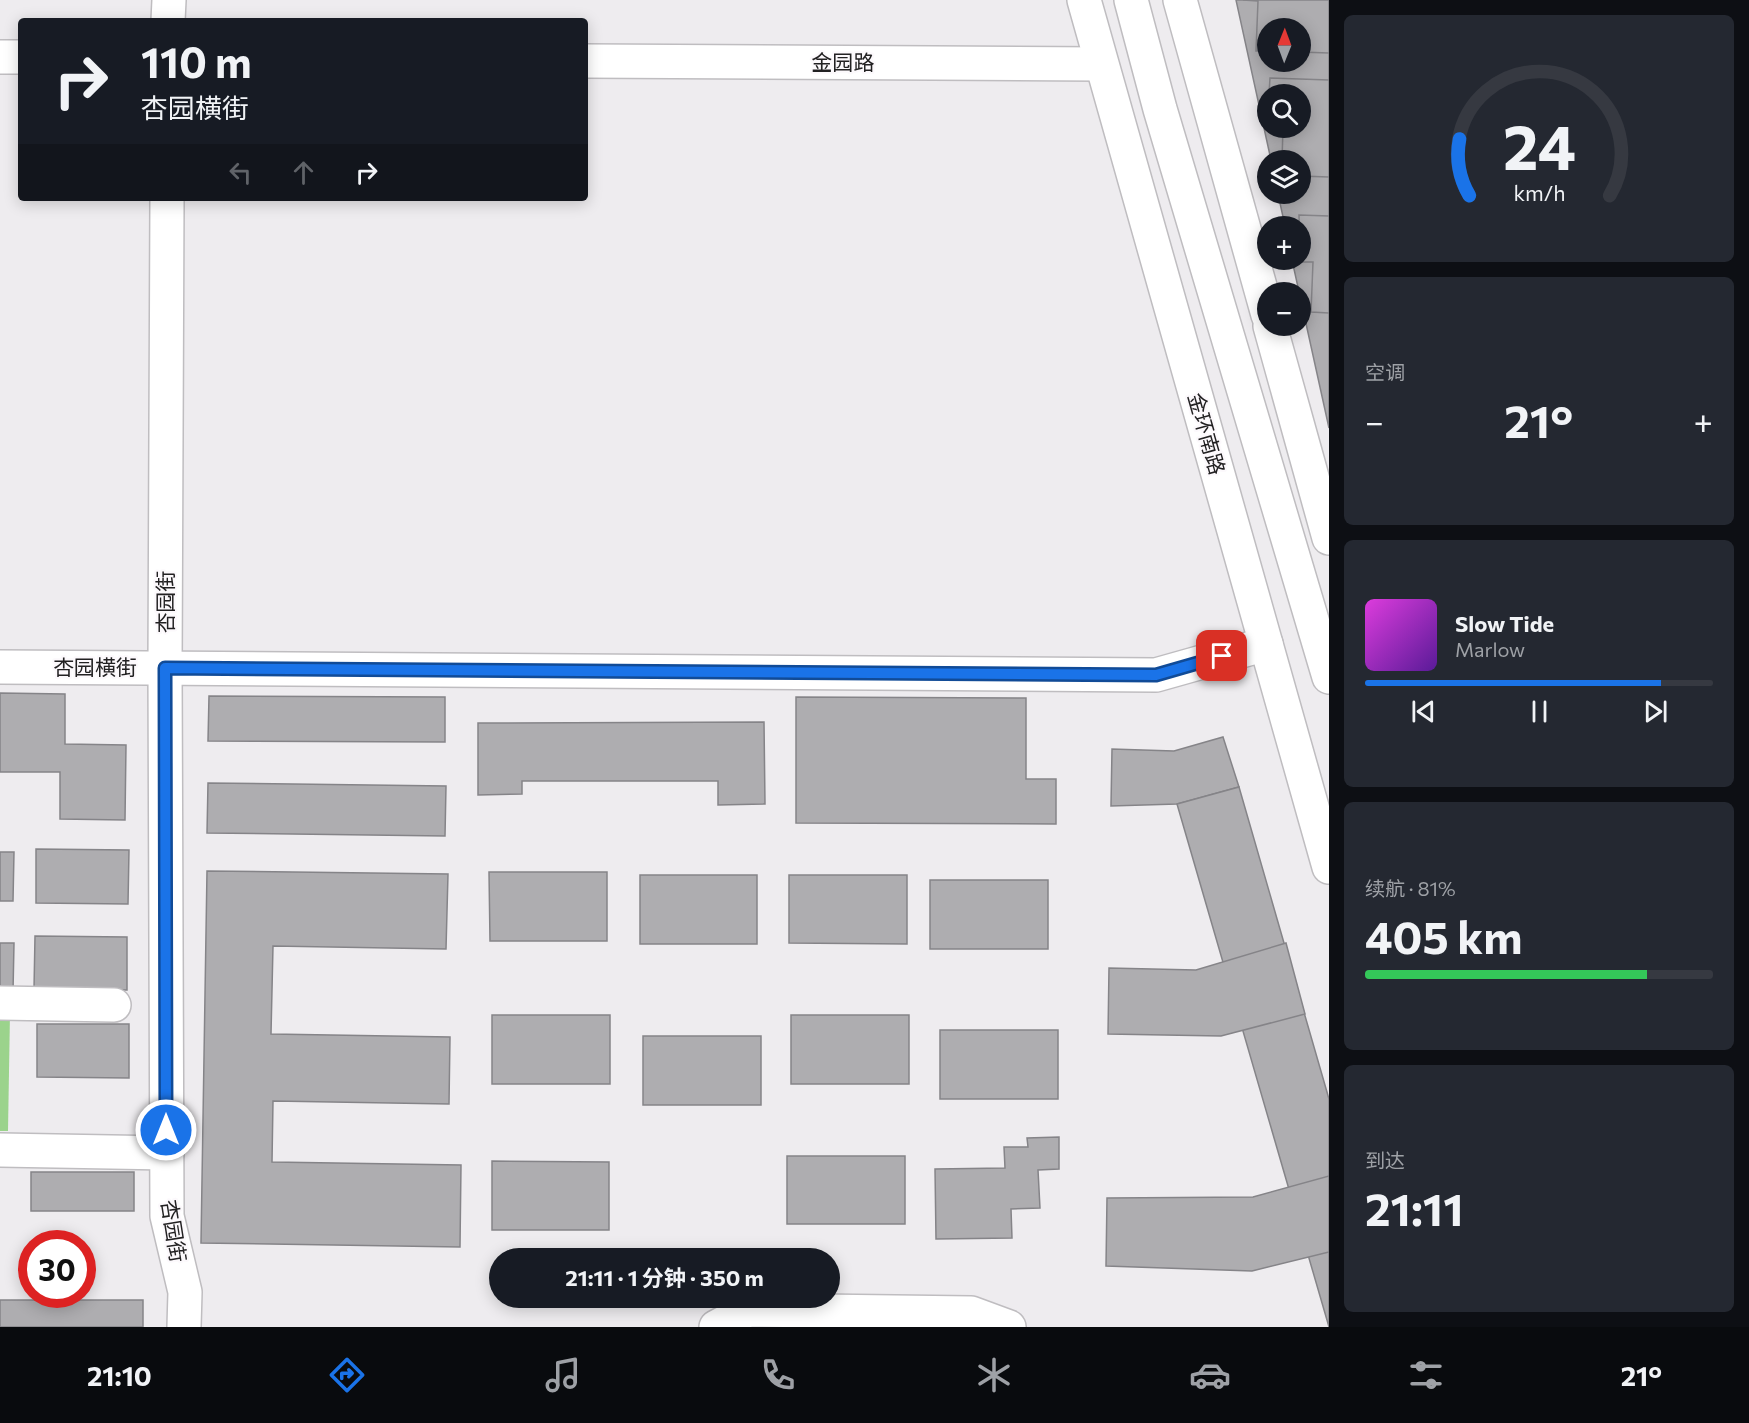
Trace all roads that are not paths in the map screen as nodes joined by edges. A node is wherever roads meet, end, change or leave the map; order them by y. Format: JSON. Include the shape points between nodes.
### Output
{"nodes":[{"id":1,"x":169,"y":0,"type":"edge"},
{"id":2,"x":1084,"y":0,"type":"edge"},
{"id":3,"x":1131,"y":0,"type":"edge"},
{"id":4,"x":1180,"y":0,"type":"edge"},
{"id":5,"x":168,"y":18,"type":"edge"},
{"id":6,"x":0,"y":57,"type":"edge"},
{"id":7,"x":18,"y":57,"type":"edge"},
{"id":8,"x":588,"y":61,"type":"edge"},
{"id":9,"x":1101,"y":64,"type":"junction"},
{"id":10,"x":167,"y":201,"type":"edge"},
{"id":11,"x":1259,"y":282,"type":"edge"},
{"id":12,"x":1273,"y":336,"type":"edge"},
{"id":13,"x":1329,"y":538,"type":"edge"},
{"id":14,"x":1266,"y":644,"type":"junction"},
{"id":15,"x":0,"y":667,"type":"edge"},
{"id":16,"x":165,"y":668,"type":"junction"},
{"id":17,"x":1329,"y":676,"type":"edge"},
{"id":18,"x":1329,"y":867,"type":"edge"},
{"id":19,"x":0,"y":1003,"type":"edge"},
{"id":20,"x":114,"y":1005,"type":"dead end"},
{"id":21,"x":0,"y":1150,"type":"edge"},
{"id":22,"x":167,"y":1153,"type":"junction"},
{"id":23,"x":184,"y":1327,"type":"edge"},
{"id":24,"x":716,"y":1327,"type":"edge"},
{"id":25,"x":1009,"y":1327,"type":"edge"}],
"edges":[{"from":1,"to":5,"type":"street"},
{"from":2,"to":9,"type":"street","name":"金环南路"},
{"from":3,"to":17,"type":"street"},
{"from":4,"to":11,"type":"street"},
{"from":6,"to":7,"type":"street"},
{"from":8,"to":9,"type":"street","name":"金园路"},
{"from":9,"to":14,"type":"street","name":"金环南路"},
{"from":10,"to":16,"type":"street","name":"杏园街"},
{"from":12,"to":13,"type":"street"},
{"from":14,"to":16,"type":"street","name":"杏园横街","via":[[1156,675]]},
{"from":14,"to":18,"type":"street","name":"金环南路"},
{"from":15,"to":16,"type":"street","name":"杏园横街"},
{"from":16,"to":22,"type":"street","name":"杏园街"},
{"from":19,"to":20,"type":"street"},
{"from":21,"to":22,"type":"street"},
{"from":22,"to":23,"type":"street","name":"杏园街","via":[[167,1216],[185,1292]]},
{"from":24,"to":25,"type":"street","via":[[748,1310],[971,1313]]}]}
